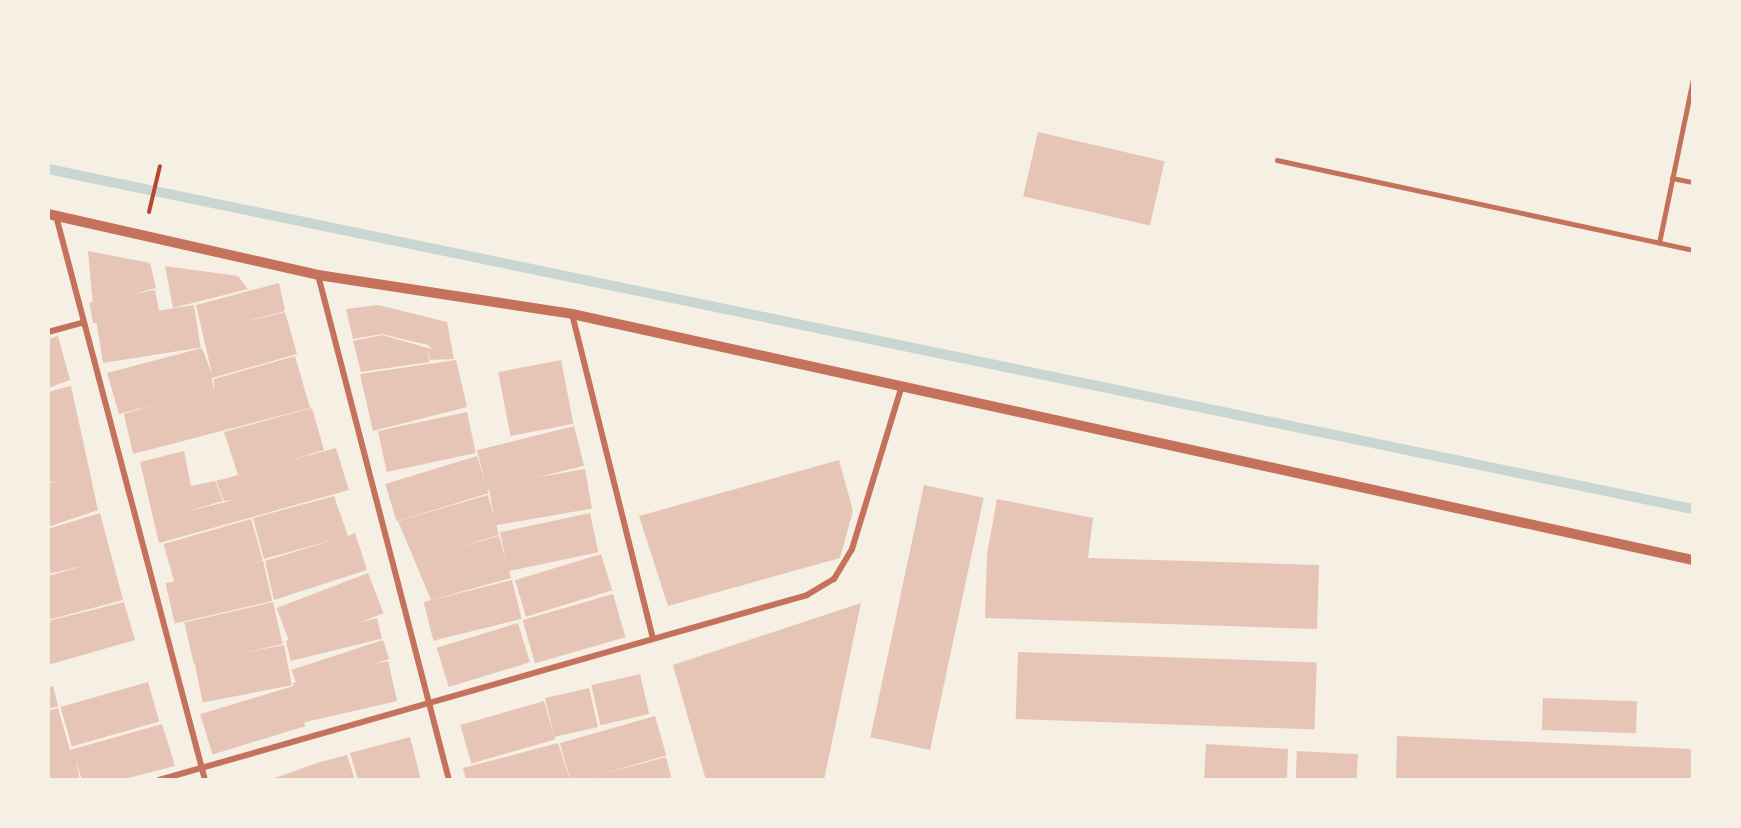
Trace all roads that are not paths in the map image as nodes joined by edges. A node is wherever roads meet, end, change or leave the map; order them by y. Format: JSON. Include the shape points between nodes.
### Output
{"nodes":[{"id":1,"x":1693,"y":79,"type":"edge"},
{"id":2,"x":1277,"y":159,"type":"dead end"},
{"id":3,"x":1672,"y":178,"type":"junction"},
{"id":4,"x":1693,"y":182,"type":"edge"},
{"id":5,"x":52,"y":215,"type":"edge"},
{"id":6,"x":1659,"y":243,"type":"junction"},
{"id":7,"x":1693,"y":250,"type":"edge"},
{"id":8,"x":318,"y":275,"type":"junction"},
{"id":9,"x":572,"y":314,"type":"junction"},
{"id":10,"x":82,"y":323,"type":"junction"},
{"id":11,"x":48,"y":332,"type":"edge"},
{"id":12,"x":902,"y":384,"type":"junction"},
{"id":13,"x":1693,"y":560,"type":"edge"},
{"id":14,"x":653,"y":638,"type":"junction"},
{"id":15,"x":427,"y":701,"type":"junction"},
{"id":16,"x":202,"y":768,"type":"junction"},
{"id":17,"x":159,"y":780,"type":"edge"},
{"id":18,"x":205,"y":780,"type":"edge"},
{"id":19,"x":449,"y":780,"type":"edge"}],
"edges":[{"from":1,"to":3,"type":"lane"},
{"from":2,"to":6,"type":"lane"},
{"from":3,"to":4,"type":"lane"},
{"from":3,"to":6,"type":"lane"},
{"from":5,"to":8,"type":"street"},
{"from":5,"to":10,"type":"street"},
{"from":6,"to":7,"type":"lane"},
{"from":8,"to":9,"type":"street"},
{"from":8,"to":15,"type":"street"},
{"from":9,"to":12,"type":"street"},
{"from":9,"to":14,"type":"street"},
{"from":10,"to":11,"type":"street"},
{"from":10,"to":16,"type":"street"},
{"from":12,"to":13,"type":"street"},
{"from":12,"to":14,"type":"street","via":[[852,549],[834,579],[807,595]]},
{"from":14,"to":15,"type":"street"},
{"from":15,"to":16,"type":"street"},
{"from":15,"to":19,"type":"street"},
{"from":16,"to":17,"type":"street"},
{"from":16,"to":18,"type":"street"}]}
